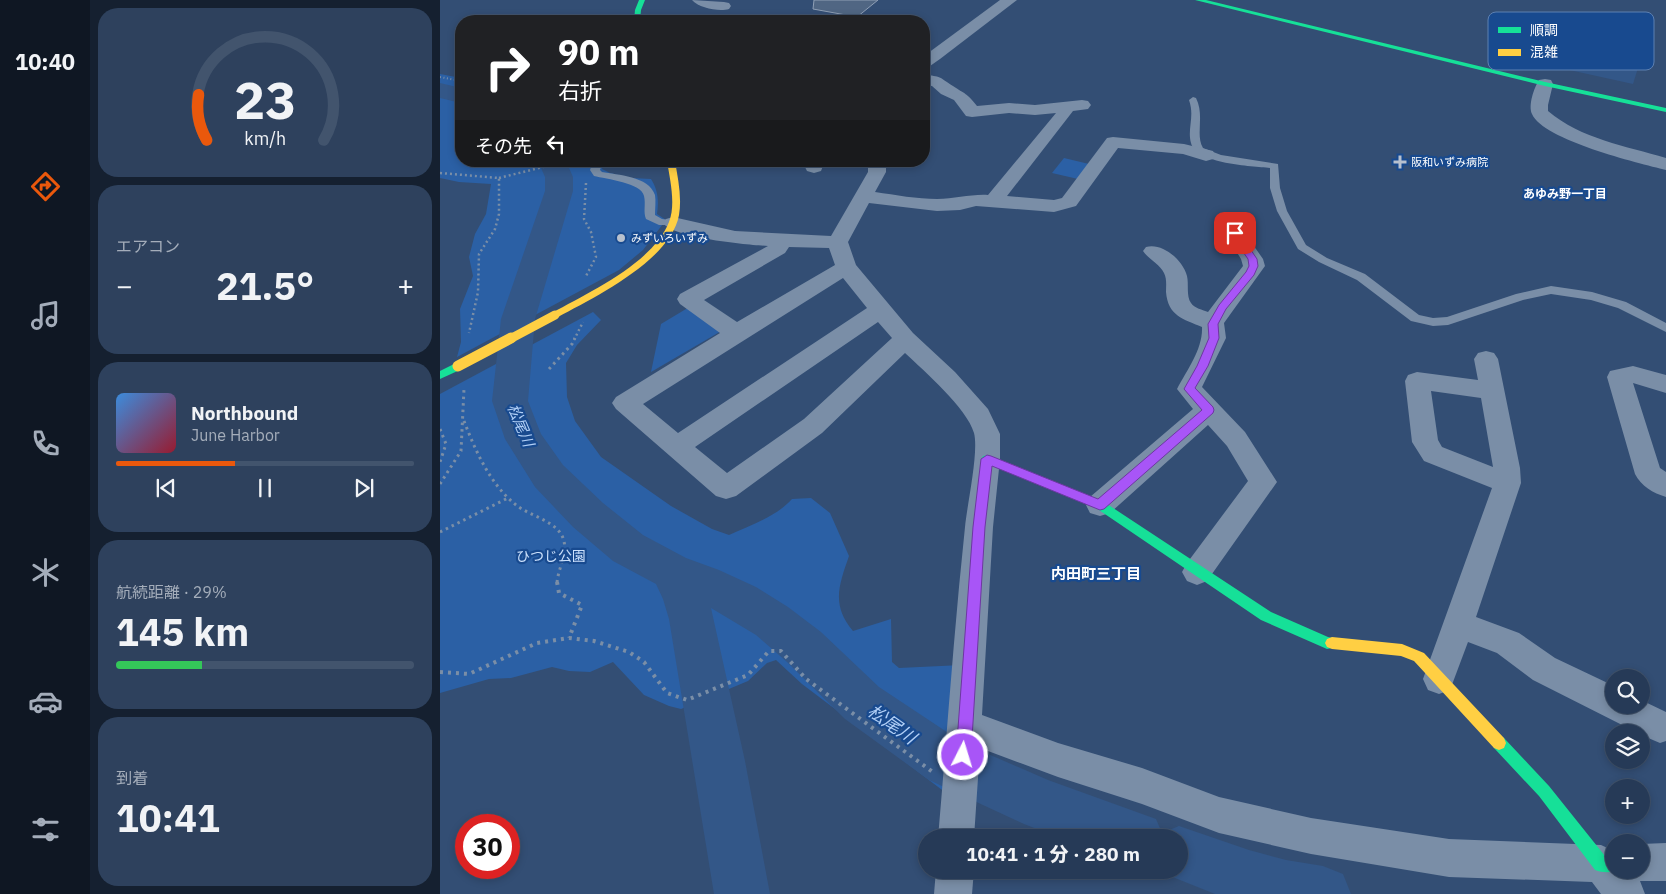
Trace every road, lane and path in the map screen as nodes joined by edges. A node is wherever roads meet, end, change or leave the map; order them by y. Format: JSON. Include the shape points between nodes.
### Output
{"nodes":[{"id":1,"x":642,"y":0,"type":"edge"},
{"id":2,"x":699,"y":0,"type":"edge"},
{"id":3,"x":1010,"y":0,"type":"edge"},
{"id":4,"x":1198,"y":0,"type":"edge"},
{"id":5,"x":1228,"y":0,"type":"edge"},
{"id":6,"x":723,"y":8,"type":"edge"},
{"id":7,"x":638,"y":15,"type":"edge"},
{"id":8,"x":930,"y":59,"type":"edge"},
{"id":9,"x":1488,"y":62,"type":"edge"},
{"id":10,"x":1520,"y":70,"type":"edge"},
{"id":11,"x":440,"y":78,"type":"edge"},
{"id":12,"x":455,"y":80,"type":"edge"},
{"id":13,"x":930,"y":81,"type":"edge"},
{"id":14,"x":1545,"y":84,"type":"junction"},
{"id":15,"x":1194,"y":100,"type":"dead end"},
{"id":16,"x":1666,"y":103,"type":"edge"},
{"id":17,"x":1666,"y":110,"type":"edge"},
{"id":18,"x":1206,"y":155,"type":"junction"},
{"id":19,"x":1666,"y":164,"type":"edge"},
{"id":20,"x":545,"y":167,"type":"edge"},
{"id":21,"x":596,"y":167,"type":"edge"},
{"id":22,"x":671,"y":167,"type":"edge"},
{"id":23,"x":877,"y":167,"type":"edge"},
{"id":24,"x":440,"y":173,"type":"edge"},
{"id":25,"x":500,"y":178,"type":"junction"},
{"id":26,"x":587,"y":179,"type":"dead end"},
{"id":27,"x":864,"y":197,"type":"junction"},
{"id":28,"x":993,"y":201,"type":"junction"},
{"id":29,"x":673,"y":223,"type":"junction"},
{"id":30,"x":1235,"y":233,"type":"dead end"},
{"id":31,"x":782,"y":240,"type":"junction"},
{"id":32,"x":838,"y":242,"type":"junction"},
{"id":33,"x":1153,"y":252,"type":"dead end"},
{"id":34,"x":846,"y":267,"type":"junction"},
{"id":35,"x":585,"y":279,"type":"dead end"},
{"id":36,"x":880,"y":310,"type":"junction"},
{"id":37,"x":584,"y":319,"type":"dead end"},
{"id":38,"x":1213,"y":324,"type":"junction"},
{"id":39,"x":1666,"y":328,"type":"edge"},
{"id":40,"x":736,"y":333,"type":"junction"},
{"id":41,"x":469,"y":334,"type":"dead end"},
{"id":42,"x":905,"y":339,"type":"junction"},
{"id":43,"x":1486,"y":359,"type":"dead end"},
{"id":44,"x":549,"y":369,"type":"dead end"},
{"id":45,"x":440,"y":375,"type":"edge"},
{"id":46,"x":465,"y":381,"type":"dead end"},
{"id":47,"x":1666,"y":384,"type":"edge"},
{"id":48,"x":1492,"y":391,"type":"junction"},
{"id":49,"x":1209,"y":410,"type":"junction"},
{"id":50,"x":463,"y":419,"type":"junction"},
{"id":51,"x":440,"y":429,"type":"edge"},
{"id":52,"x":676,"y":447,"type":"junction"},
{"id":53,"x":987,"y":459,"type":"junction"},
{"id":54,"x":440,"y":462,"type":"edge"},
{"id":55,"x":1506,"y":483,"type":"junction"},
{"id":56,"x":440,"y":484,"type":"edge"},
{"id":57,"x":1666,"y":486,"type":"edge"},
{"id":58,"x":508,"y":498,"type":"junction"},
{"id":59,"x":1100,"y":505,"type":"junction"},
{"id":60,"x":440,"y":532,"type":"edge"},
{"id":61,"x":1197,"y":572,"type":"junction"},
{"id":62,"x":1458,"y":624,"type":"junction"},
{"id":63,"x":570,"y":638,"type":"junction"},
{"id":64,"x":440,"y":672,"type":"edge"},
{"id":65,"x":1439,"y":679,"type":"junction"},
{"id":66,"x":1605,"y":699,"type":"edge"},
{"id":67,"x":1636,"y":714,"type":"edge"},
{"id":68,"x":1664,"y":727,"type":"edge"},
{"id":69,"x":965,"y":733,"type":"junction"},
{"id":70,"x":948,"y":789,"type":"junction"},
{"id":71,"x":955,"y":829,"type":"edge"},
{"id":72,"x":1605,"y":857,"type":"edge"},
{"id":73,"x":1666,"y":862,"type":"edge"},
{"id":74,"x":1650,"y":866,"type":"edge"},
{"id":75,"x":1605,"y":873,"type":"edge"},
{"id":76,"x":955,"y":879,"type":"edge"},
{"id":77,"x":954,"y":894,"type":"edge"}],
"edges":[{"from":1,"to":7,"type":"street"},
{"from":2,"to":6,"type":"street"},
{"from":3,"to":8,"type":"street"},
{"from":4,"to":14,"type":"street"},
{"from":5,"to":9,"type":"street"},
{"from":10,"to":16,"type":"street"},
{"from":11,"to":12,"type":"path"},
{"from":13,"to":28,"type":"street","via":[[966,95],[973,115],[1010,108],[1035,110],[1074,106]]},
{"from":14,"to":17,"type":"street"},
{"from":14,"to":19,"type":"street","via":[[1539,104],[1540,113],[1560,129],[1579,138]]},
{"from":15,"to":18,"type":"lane","via":[[1199,112],[1196,145]]},
{"from":18,"to":28,"type":"street","via":[[1113,142],[1069,202],[1054,206]]},
{"from":18,"to":39,"type":"lane","via":[[1275,166],[1275,188],[1282,211],[1302,247],[1361,277],[1415,318],[1448,321],[1551,290],[1592,296],[1622,305]]},
{"from":20,"to":25,"type":"path"},
{"from":21,"to":29,"type":"lane","via":[[598,174],[644,186],[649,194],[650,216],[659,222]]},
{"from":22,"to":29,"type":"street"},
{"from":23,"to":27,"type":"street"},
{"from":24,"to":25,"type":"path"},
{"from":25,"to":41,"type":"path","via":[[499,214],[495,229],[479,254],[478,292]]},
{"from":26,"to":35,"type":"path","via":[[584,219],[591,232],[596,257]]},
{"from":27,"to":28,"type":"street","via":[[937,205]]},
{"from":27,"to":32,"type":"street"},
{"from":29,"to":31,"type":"street","via":[[716,235]]},
{"from":29,"to":45,"type":"street","bridge":true,"via":[[639,264],[605,288]]},
{"from":30,"to":38,"type":"street","via":[[1254,266]]},
{"from":31,"to":32,"type":"street"},
{"from":31,"to":40,"type":"street","via":[[778,249],[688,299]]},
{"from":32,"to":34,"type":"street"},
{"from":33,"to":38,"type":"street","via":[[1170,265],[1176,275],[1178,303],[1185,311]]},
{"from":34,"to":36,"type":"street"},
{"from":34,"to":40,"type":"street"},
{"from":36,"to":42,"type":"street"},
{"from":36,"to":52,"type":"street"},
{"from":37,"to":44,"type":"path","via":[[580,333]]},
{"from":38,"to":49,"type":"street","via":[[1214,338],[1189,389]]},
{"from":40,"to":52,"type":"street","via":[[626,403]]},
{"from":42,"to":52,"type":"street","via":[[813,426],[726,488]]},
{"from":42,"to":53,"type":"street","via":[[946,378],[979,416],[987,434]]},
{"from":43,"to":48,"type":"street"},
{"from":46,"to":50,"type":"path"},
{"from":47,"to":57,"type":"street","via":[[1633,374],[1619,377],[1648,474]]},
{"from":48,"to":55,"type":"street","via":[[1507,468]]},
{"from":48,"to":55,"type":"street","via":[[1417,381],[1425,442],[1434,454]]},
{"from":49,"to":59,"type":"street"},
{"from":49,"to":61,"type":"street","via":[[1236,439],[1263,482]]},
{"from":50,"to":56,"type":"path","via":[[461,451]]},
{"from":50,"to":58,"type":"path","via":[[489,473]]},
{"from":51,"to":54,"type":"path","via":[[446,444]]},
{"from":53,"to":59,"type":"street"},
{"from":53,"to":69,"type":"street","via":[[979,527]]},
{"from":55,"to":62,"type":"street"},
{"from":58,"to":60,"type":"path"},
{"from":58,"to":63,"type":"path","via":[[560,533],[564,540],[555,584],[559,593],[582,605]]},
{"from":59,"to":61,"type":"street"},
{"from":61,"to":65,"type":"street","via":[[1266,616],[1327,643],[1402,650],[1419,657]]},
{"from":62,"to":65,"type":"street"},
{"from":62,"to":66,"type":"street","via":[[1508,644],[1544,669]]},
{"from":63,"to":64,"type":"path","via":[[536,643],[469,674]]},
{"from":63,"to":70,"type":"path","via":[[594,641],[629,652],[644,662],[667,693],[688,700],[748,675],[769,651],[781,651],[806,679]]},
{"from":65,"to":72,"type":"street"},
{"from":67,"to":68,"type":"street"},
{"from":69,"to":70,"type":"street"},
{"from":69,"to":75,"type":"street","via":[[1142,786],[1219,815],[1311,836],[1449,858]]},
{"from":70,"to":71,"type":"street"},
{"from":73,"to":74,"type":"street"},
{"from":76,"to":77,"type":"street"}]}
